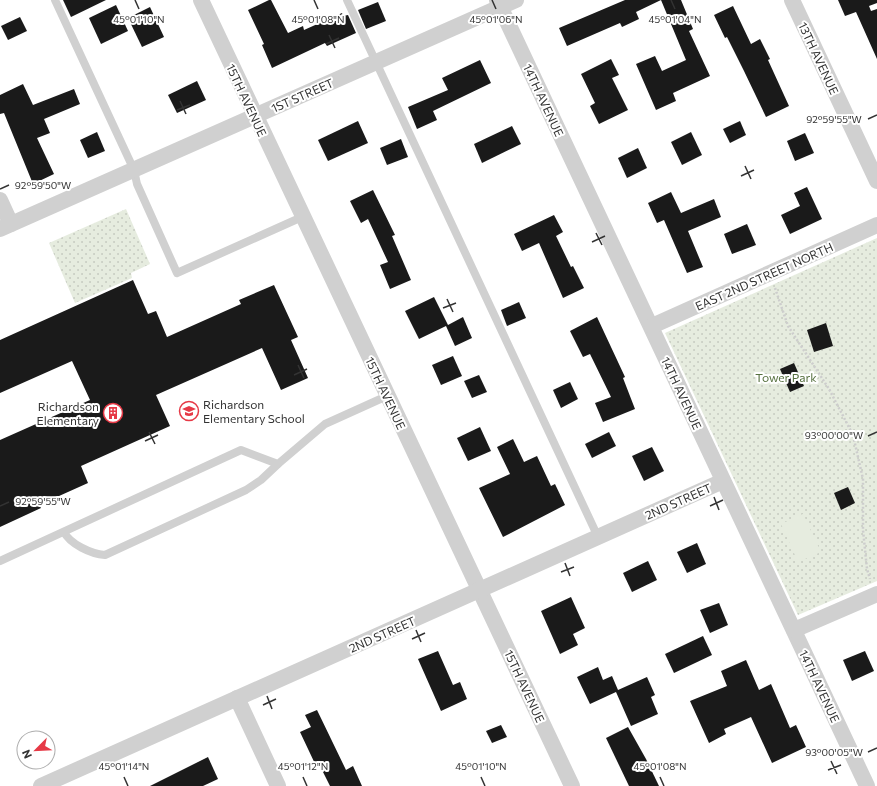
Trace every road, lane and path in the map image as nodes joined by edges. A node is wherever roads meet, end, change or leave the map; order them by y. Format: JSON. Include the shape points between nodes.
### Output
{"nodes":[{"id":1,"x":55,"y":0,"type":"edge"},
{"id":2,"x":201,"y":0,"type":"edge"},
{"id":3,"x":347,"y":0,"type":"edge"},
{"id":4,"x":516,"y":0,"type":"edge"},
{"id":5,"x":792,"y":0,"type":"edge"},
{"id":6,"x":498,"y":4,"type":"edge"},
{"id":7,"x":377,"y":62,"type":"junction"},
{"id":8,"x":255,"y":116,"type":"junction"},
{"id":9,"x":134,"y":170,"type":"junction"},
{"id":10,"x":877,"y":181,"type":"edge"},
{"id":11,"x":0,"y":200,"type":"edge"},
{"id":12,"x":302,"y":217,"type":"junction"},
{"id":13,"x":877,"y":225,"type":"edge"},
{"id":14,"x":6,"y":227,"type":"edge"},
{"id":15,"x":770,"y":273,"type":"junction"},
{"id":16,"x":652,"y":326,"type":"junction"},
{"id":17,"x":387,"y":396,"type":"junction"},
{"id":18,"x":278,"y":464,"type":"junction"},
{"id":19,"x":723,"y":481,"type":"junction"},
{"id":20,"x":64,"y":532,"type":"junction"},
{"id":21,"x":598,"y":537,"type":"junction"},
{"id":22,"x":0,"y":561,"type":"edge"},
{"id":23,"x":479,"y":590,"type":"junction"},
{"id":24,"x":877,"y":594,"type":"edge"},
{"id":25,"x":794,"y":630,"type":"junction"},
{"id":26,"x":237,"y":698,"type":"junction"},
{"id":27,"x":41,"y":786,"type":"edge"},
{"id":28,"x":278,"y":786,"type":"edge"},
{"id":29,"x":572,"y":786,"type":"edge"},
{"id":30,"x":867,"y":786,"type":"edge"}],
"edges":[{"from":1,"to":9,"type":"lane"},
{"from":2,"to":8,"type":"street","name":"15TH AVENUE"},
{"from":3,"to":7,"type":"lane"},
{"from":4,"to":6,"type":"street","name":"1ST STREET"},
{"from":5,"to":10,"type":"street","name":"13TH AVENUE"},
{"from":6,"to":7,"type":"street","name":"1ST STREET"},
{"from":6,"to":16,"type":"street","name":"14TH AVENUE"},
{"from":7,"to":8,"type":"street","name":"1ST STREET"},
{"from":7,"to":21,"type":"lane"},
{"from":8,"to":9,"type":"street","name":"1ST STREET"},
{"from":8,"to":12,"type":"street","name":"15TH AVENUE"},
{"from":9,"to":12,"type":"lane","via":[[137,184],[176,273]]},
{"from":9,"to":14,"type":"street","name":"1ST STREET"},
{"from":11,"to":14,"type":"street"},
{"from":12,"to":17,"type":"street","name":"15TH AVENUE"},
{"from":13,"to":15,"type":"street","name":"EAST 2ND STREET NORTH"},
{"from":15,"to":16,"type":"street","name":"EAST 2ND STREET NORTH"},
{"from":15,"to":24,"type":"path","via":[[788,326],[829,389],[852,435],[863,479],[866,569]]},
{"from":16,"to":19,"type":"street","name":"14TH AVENUE"},
{"from":17,"to":18,"type":"lane","via":[[325,424]]},
{"from":17,"to":23,"type":"street","name":"15TH AVENUE"},
{"from":18,"to":20,"type":"lane","via":[[241,450]]},
{"from":18,"to":20,"type":"lane","via":[[246,490],[105,555],[96,554],[68,539]]},
{"from":19,"to":21,"type":"street","name":"2ND STREET"},
{"from":19,"to":25,"type":"street","name":"14TH AVENUE"},
{"from":20,"to":22,"type":"lane"},
{"from":21,"to":23,"type":"street","name":"2ND STREET"},
{"from":23,"to":26,"type":"street","name":"2ND STREET"},
{"from":23,"to":29,"type":"street","name":"15TH AVENUE"},
{"from":24,"to":25,"type":"street"},
{"from":25,"to":30,"type":"street","name":"14TH AVENUE"},
{"from":26,"to":27,"type":"street","name":"2ND STREET"},
{"from":26,"to":28,"type":"street"}]}
